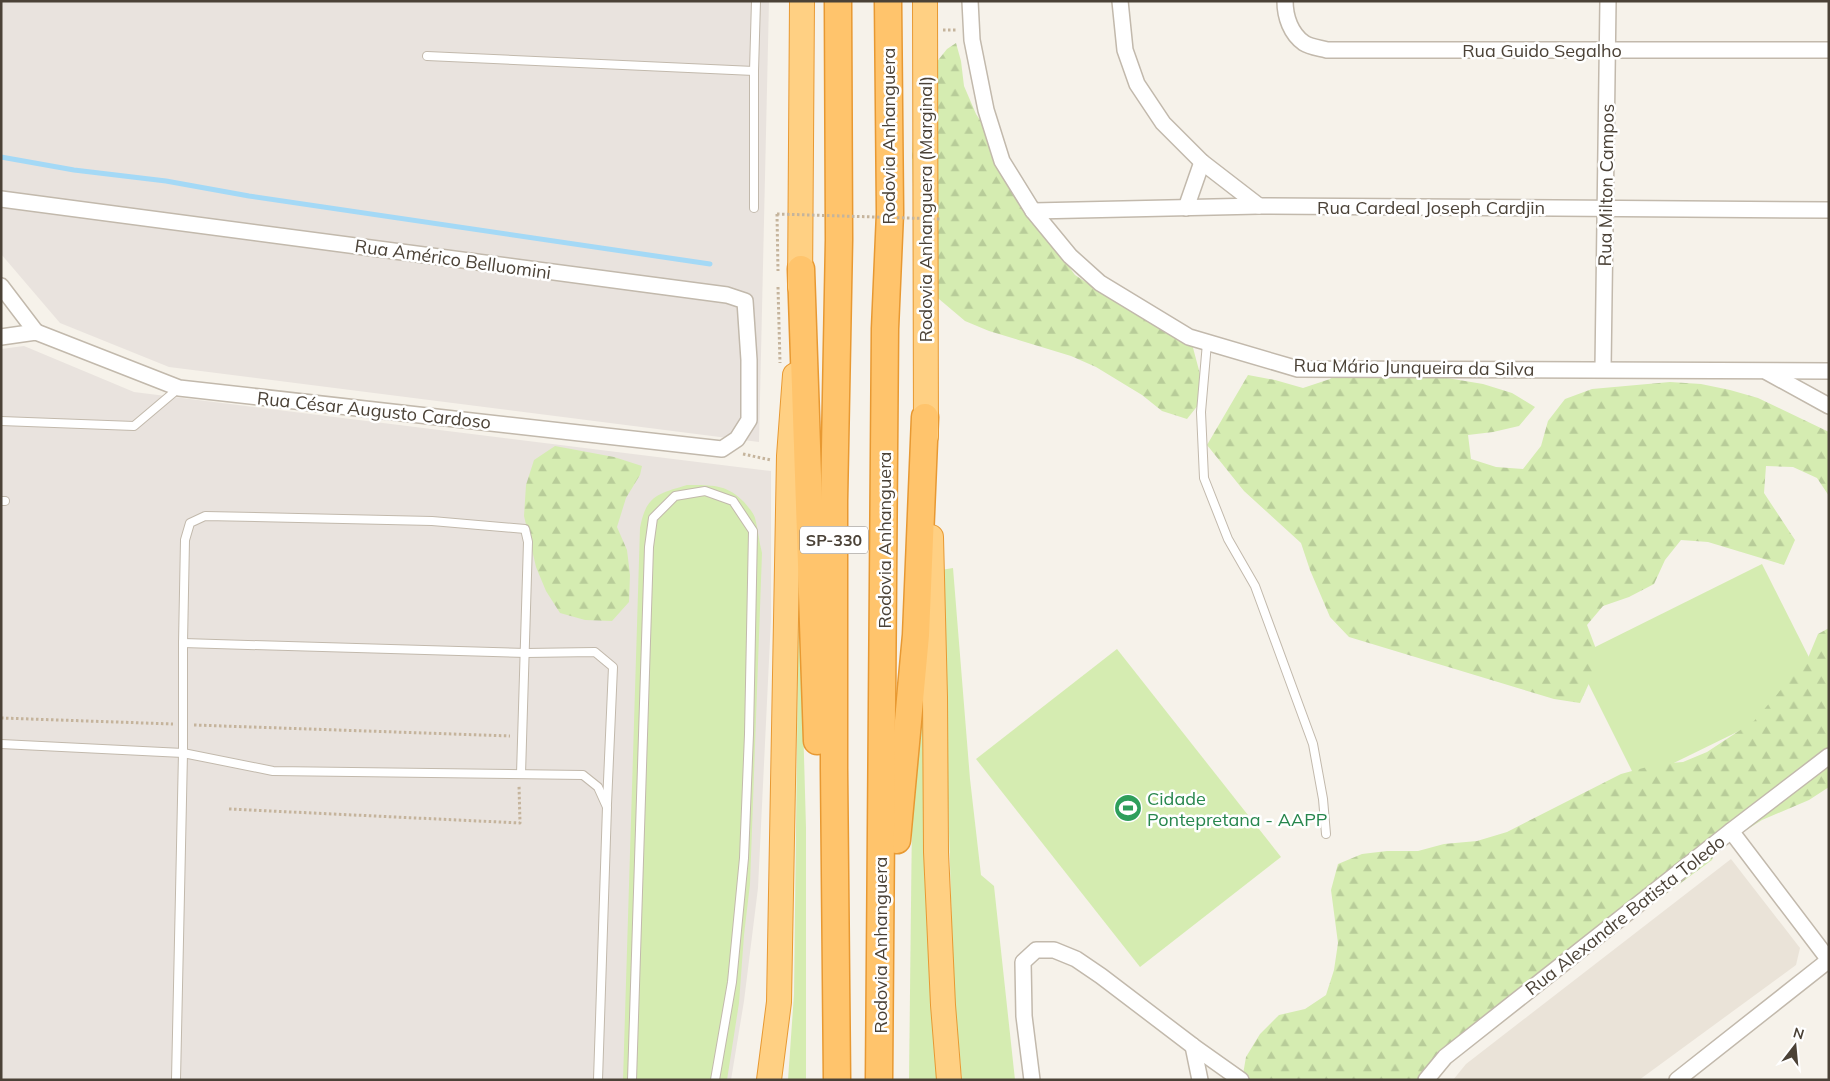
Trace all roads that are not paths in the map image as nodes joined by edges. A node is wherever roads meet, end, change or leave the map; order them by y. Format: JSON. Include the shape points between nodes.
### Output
{"nodes":[{"id":1,"x":756,"y":1,"type":"edge"},
{"id":2,"x":802,"y":1,"type":"edge"},
{"id":3,"x":838,"y":1,"type":"edge"},
{"id":4,"x":888,"y":1,"type":"edge"},
{"id":5,"x":925,"y":1,"type":"edge"},
{"id":6,"x":970,"y":1,"type":"edge"},
{"id":7,"x":1120,"y":1,"type":"edge"},
{"id":8,"x":1284,"y":1,"type":"edge"},
{"id":9,"x":1608,"y":1,"type":"edge"},
{"id":10,"x":1608,"y":50,"type":"junction"},
{"id":11,"x":1829,"y":50,"type":"edge"},
{"id":12,"x":427,"y":56,"type":"dead end"},
{"id":13,"x":754,"y":71,"type":"junction"},
{"id":14,"x":1202,"y":162,"type":"junction"},
{"id":15,"x":1,"y":199,"type":"edge"},
{"id":16,"x":1259,"y":206,"type":"junction"},
{"id":17,"x":754,"y":208,"type":"dead end"},
{"id":18,"x":1186,"y":208,"type":"junction"},
{"id":19,"x":1607,"y":208,"type":"junction"},
{"id":20,"x":1829,"y":210,"type":"edge"},
{"id":21,"x":1033,"y":211,"type":"junction"},
{"id":22,"x":790,"y":271,"type":"junction"},
{"id":23,"x":1,"y":286,"type":"edge"},
{"id":24,"x":36,"y":332,"type":"junction"},
{"id":25,"x":1,"y":337,"type":"edge"},
{"id":26,"x":1207,"y":343,"type":"junction"},
{"id":27,"x":1603,"y":369,"type":"junction"},
{"id":28,"x":1766,"y":371,"type":"junction"},
{"id":29,"x":1829,"y":371,"type":"edge"},
{"id":30,"x":180,"y":388,"type":"junction"},
{"id":31,"x":1829,"y":406,"type":"edge"},
{"id":32,"x":924,"y":417,"type":"junction"},
{"id":33,"x":1,"y":421,"type":"edge"},
{"id":34,"x":722,"y":449,"type":"joint"},
{"id":35,"x":183,"y":643,"type":"junction"},
{"id":36,"x":526,"y":653,"type":"junction"},
{"id":37,"x":1,"y":744,"type":"edge"},
{"id":38,"x":183,"y":753,"type":"junction"},
{"id":39,"x":1829,"y":756,"type":"edge"},
{"id":40,"x":522,"y":774,"type":"junction"},
{"id":41,"x":607,"y":807,"type":"junction"},
{"id":42,"x":1731,"y":831,"type":"junction"},
{"id":43,"x":1326,"y":834,"type":"dead end"},
{"id":44,"x":1829,"y":960,"type":"edge"},
{"id":45,"x":1193,"y":1046,"type":"junction"},
{"id":46,"x":880,"y":1050,"type":"junction"},
{"id":47,"x":1679,"y":1079,"type":"edge"},
{"id":48,"x":176,"y":1080,"type":"edge"},
{"id":49,"x":598,"y":1080,"type":"edge"},
{"id":50,"x":632,"y":1080,"type":"edge"},
{"id":51,"x":715,"y":1080,"type":"edge"},
{"id":52,"x":769,"y":1080,"type":"edge"},
{"id":53,"x":820,"y":1080,"type":"edge"},
{"id":54,"x":837,"y":1080,"type":"edge"},
{"id":55,"x":879,"y":1080,"type":"edge"},
{"id":56,"x":949,"y":1080,"type":"edge"},
{"id":57,"x":1032,"y":1080,"type":"edge"},
{"id":58,"x":1200,"y":1080,"type":"edge"},
{"id":59,"x":1241,"y":1080,"type":"edge"},
{"id":60,"x":1426,"y":1080,"type":"edge"}],
"edges":[{"from":1,"to":13,"type":"lane"},
{"from":2,"to":22,"type":"highway"},
{"from":3,"to":54,"type":"highway","number":"SP-330","via":[[839,240],[834,551]]},
{"from":4,"to":46,"type":"highway","name":"Rodovia Anhanguera","number":"SP-330","via":[[890,214],[885,329]]},
{"from":5,"to":32,"type":"highway","name":"Rodovia Anhanguera (Marginal)"},
{"from":6,"to":21,"type":"street","name":"Rua Mário Junqueira da Silva","via":[[972,40],[989,118],[1002,160]]},
{"from":7,"to":14,"type":"street","via":[[1125,50],[1137,84],[1163,123]]},
{"from":8,"to":10,"type":"street","name":"Rua Guido Segalho","via":[[1291,29],[1305,43],[1327,50]]},
{"from":9,"to":10,"type":"street","name":"Rua Milton Campos"},
{"from":10,"to":11,"type":"street","name":"Rua Guido Segalho"},
{"from":10,"to":19,"type":"street","name":"Rua Milton Campos"},
{"from":12,"to":13,"type":"lane"},
{"from":13,"to":17,"type":"lane"},
{"from":14,"to":16,"type":"street"},
{"from":14,"to":18,"type":"street"},
{"from":15,"to":34,"type":"street","name":"Rua Américo Belluomini","via":[[727,295],[746,301],[750,420],[737,439]]},
{"from":16,"to":18,"type":"street","name":"Rua Cardeal Joseph Cardjin"},
{"from":16,"to":19,"type":"street","name":"Rua Cardeal Joseph Cardjin"},
{"from":18,"to":21,"type":"street","name":"Rua Cardeal Joseph Cardjin"},
{"from":19,"to":20,"type":"street","name":"Rua Cardeal Joseph Cardjin"},
{"from":19,"to":27,"type":"street","name":"Rua Milton Campos"},
{"from":21,"to":26,"type":"street","name":"Rua Mário Junqueira da Silva","via":[[1070,256],[1100,283],[1189,337]]},
{"from":22,"to":52,"type":"highway","via":[[790,456],[779,1002]]},
{"from":22,"to":53,"type":"highway","via":[[820,843]]},
{"from":23,"to":24,"type":"street"},
{"from":24,"to":25,"type":"street"},
{"from":24,"to":30,"type":"street","name":"Rua César Augusto Cardoso"},
{"from":26,"to":27,"type":"street","name":"Rua Mário Junqueira da Silva","via":[[1298,368]]},
{"from":26,"to":43,"type":"lane","via":[[1200,412],[1204,478],[1228,539],[1255,586],[1313,744]]},
{"from":27,"to":28,"type":"street","name":"Rua Mário Junqueira da Silva"},
{"from":28,"to":29,"type":"street","name":"Rua Mário Junqueira da Silva"},
{"from":28,"to":31,"type":"street"},
{"from":30,"to":33,"type":"lane","via":[[134,426]]},
{"from":30,"to":34,"type":"street","name":"Rua César Augusto Cardoso"},
{"from":32,"to":46,"type":"highway","via":[[916,635],[894,865],[891,959]]},
{"from":32,"to":56,"type":"highway","name":"Rodovia Anhanguera (Marginal)","via":[[930,509],[936,852],[942,1005]]},
{"from":35,"to":36,"type":"lane"},
{"from":35,"to":36,"type":"lane","via":[[185,540],[190,523],[205,516],[432,521],[525,529],[528,542]]},
{"from":35,"to":38,"type":"lane"},
{"from":36,"to":40,"type":"lane"},
{"from":36,"to":41,"type":"lane","via":[[595,652],[613,667]]},
{"from":37,"to":38,"type":"lane"},
{"from":38,"to":40,"type":"lane","via":[[272,771]]},
{"from":38,"to":48,"type":"lane"},
{"from":39,"to":42,"type":"street","name":"Rua Alexandre Batista Toledo"},
{"from":40,"to":41,"type":"lane","via":[[583,775],[598,786]]},
{"from":41,"to":49,"type":"lane"},
{"from":42,"to":44,"type":"street"},
{"from":42,"to":60,"type":"street","name":"Rua Alexandre Batista Toledo","via":[[1445,1057]]},
{"from":44,"to":47,"type":"street"},
{"from":45,"to":57,"type":"street","via":[[1076,959],[1054,950],[1036,950],[1023,962],[1024,1016]]},
{"from":45,"to":58,"type":"street"},
{"from":45,"to":59,"type":"street"},
{"from":46,"to":55,"type":"highway","name":"Rodovia Anhanguera","number":"SP-330"},
{"from":50,"to":51,"type":"lane","via":[[648,547],[653,518],[675,496],[705,490],[733,501],[753,531],[744,858],[732,982]]}]}
